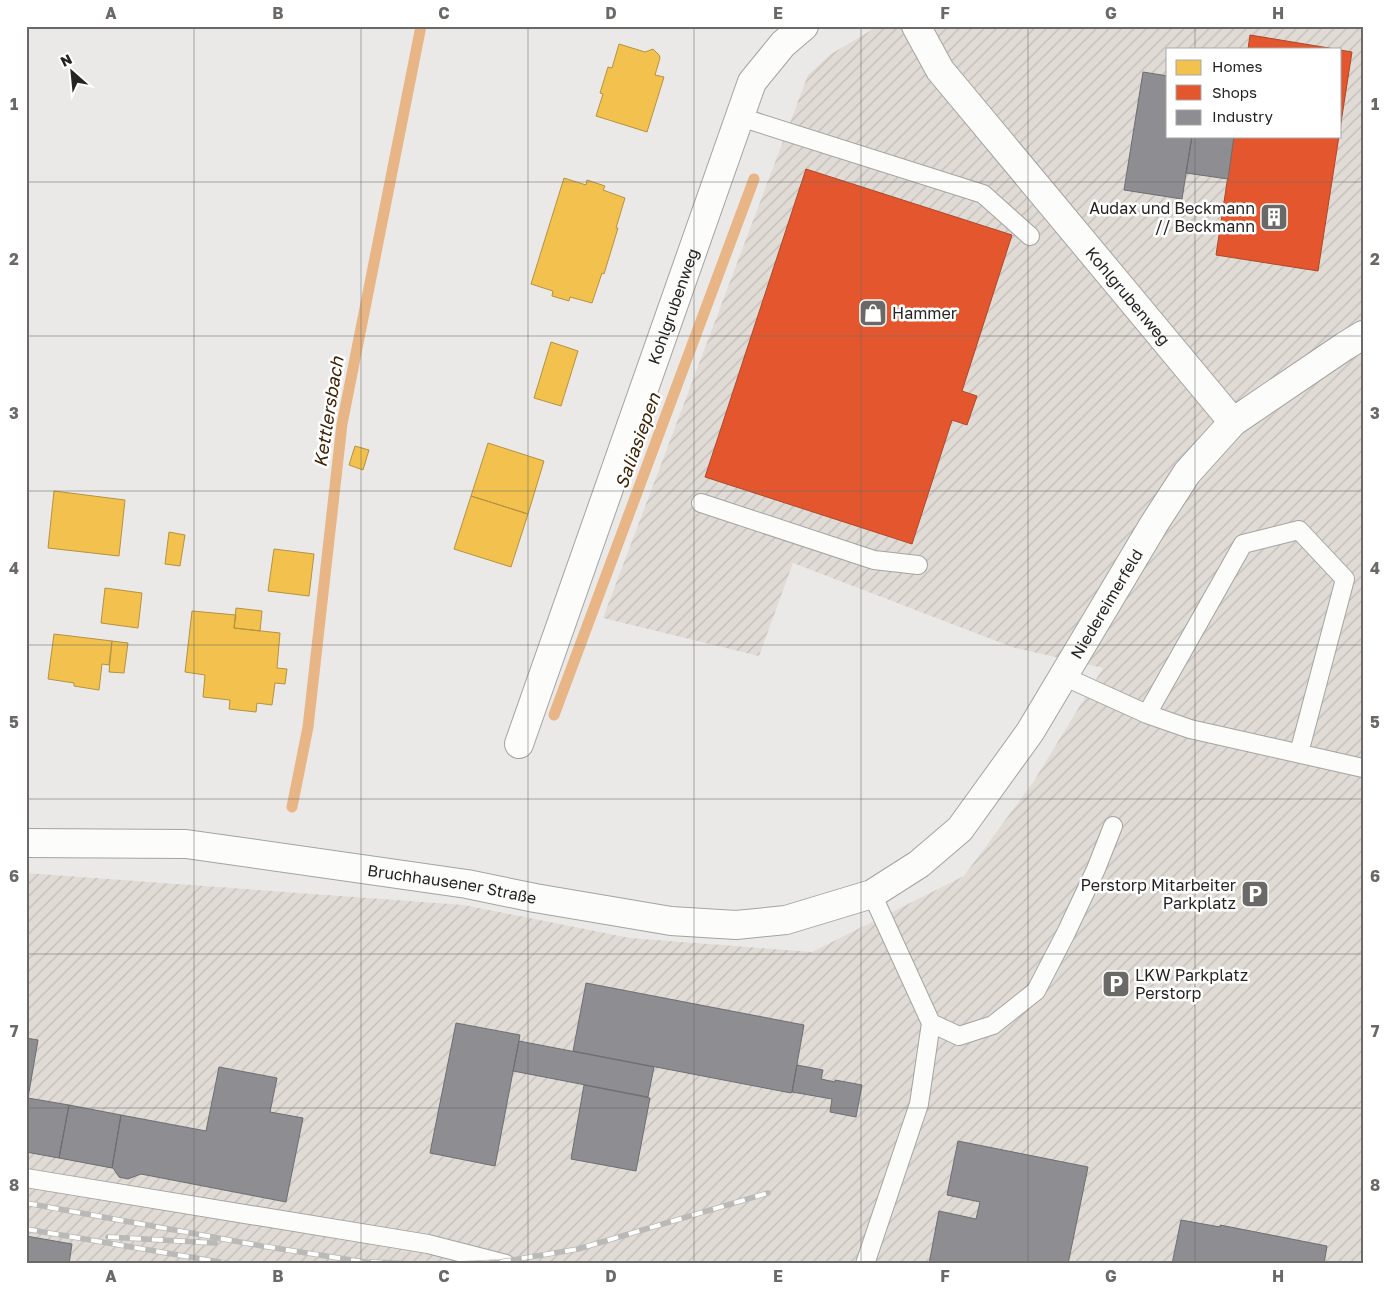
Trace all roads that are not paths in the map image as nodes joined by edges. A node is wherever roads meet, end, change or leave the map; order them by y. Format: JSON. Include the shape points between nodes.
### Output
{"nodes":[{"id":1,"x":804,"y":26,"type":"edge"},
{"id":2,"x":916,"y":26,"type":"edge"},
{"id":3,"x":740,"y":117,"type":"junction"},
{"id":4,"x":1030,"y":236,"type":"dead end"},
{"id":5,"x":1363,"y":335,"type":"edge"},
{"id":6,"x":1233,"y":422,"type":"junction"},
{"id":7,"x":701,"y":503,"type":"dead end"},
{"id":8,"x":918,"y":565,"type":"dead end"},
{"id":9,"x":1063,"y":676,"type":"junction"},
{"id":10,"x":1147,"y":714,"type":"junction"},
{"id":11,"x":519,"y":744,"type":"dead end"},
{"id":12,"x":1299,"y":753,"type":"junction"},
{"id":13,"x":1363,"y":768,"type":"edge"},
{"id":14,"x":1113,"y":826,"type":"dead end"},
{"id":15,"x":26,"y":843,"type":"edge"},
{"id":16,"x":872,"y":894,"type":"junction"},
{"id":17,"x":931,"y":1023,"type":"junction"},
{"id":18,"x":26,"y":1178,"type":"edge"},
{"id":19,"x":506,"y":1264,"type":"edge"},
{"id":20,"x":865,"y":1264,"type":"edge"}],
"edges":[{"from":1,"to":3,"type":"street","name":"Kohlgrubenweg","via":[[783,44],[752,82]]},
{"from":2,"to":6,"type":"street","name":"Kohlgrubenweg","via":[[940,70]]},
{"from":3,"to":4,"type":"lane","via":[[983,194]]},
{"from":3,"to":11,"type":"street","name":"Kohlgrubenweg"},
{"from":5,"to":6,"type":"street","name":"Niedereimerfeld"},
{"from":6,"to":9,"type":"street","name":"Niedereimerfeld","via":[[1187,473]]},
{"from":7,"to":8,"type":"lane","via":[[874,560]]},
{"from":9,"to":10,"type":"lane"},
{"from":9,"to":16,"type":"street","name":"Niedereimerfeld","via":[[1030,732],[960,829],[919,864]]},
{"from":10,"to":12,"type":"lane","via":[[1190,728]]},
{"from":10,"to":12,"type":"lane","via":[[1243,544],[1299,530],[1345,579]]},
{"from":12,"to":13,"type":"lane"},
{"from":14,"to":17,"type":"lane","via":[[1096,869],[1036,991],[993,1025],[959,1036]]},
{"from":15,"to":16,"type":"street","name":"Bruchhausener Straße","via":[[186,844],[467,884],[671,921],[736,925],[786,920]]},
{"from":16,"to":17,"type":"lane"},
{"from":17,"to":20,"type":"lane","via":[[918,1104]]},
{"from":18,"to":19,"type":"lane","via":[[428,1244]]}]}
